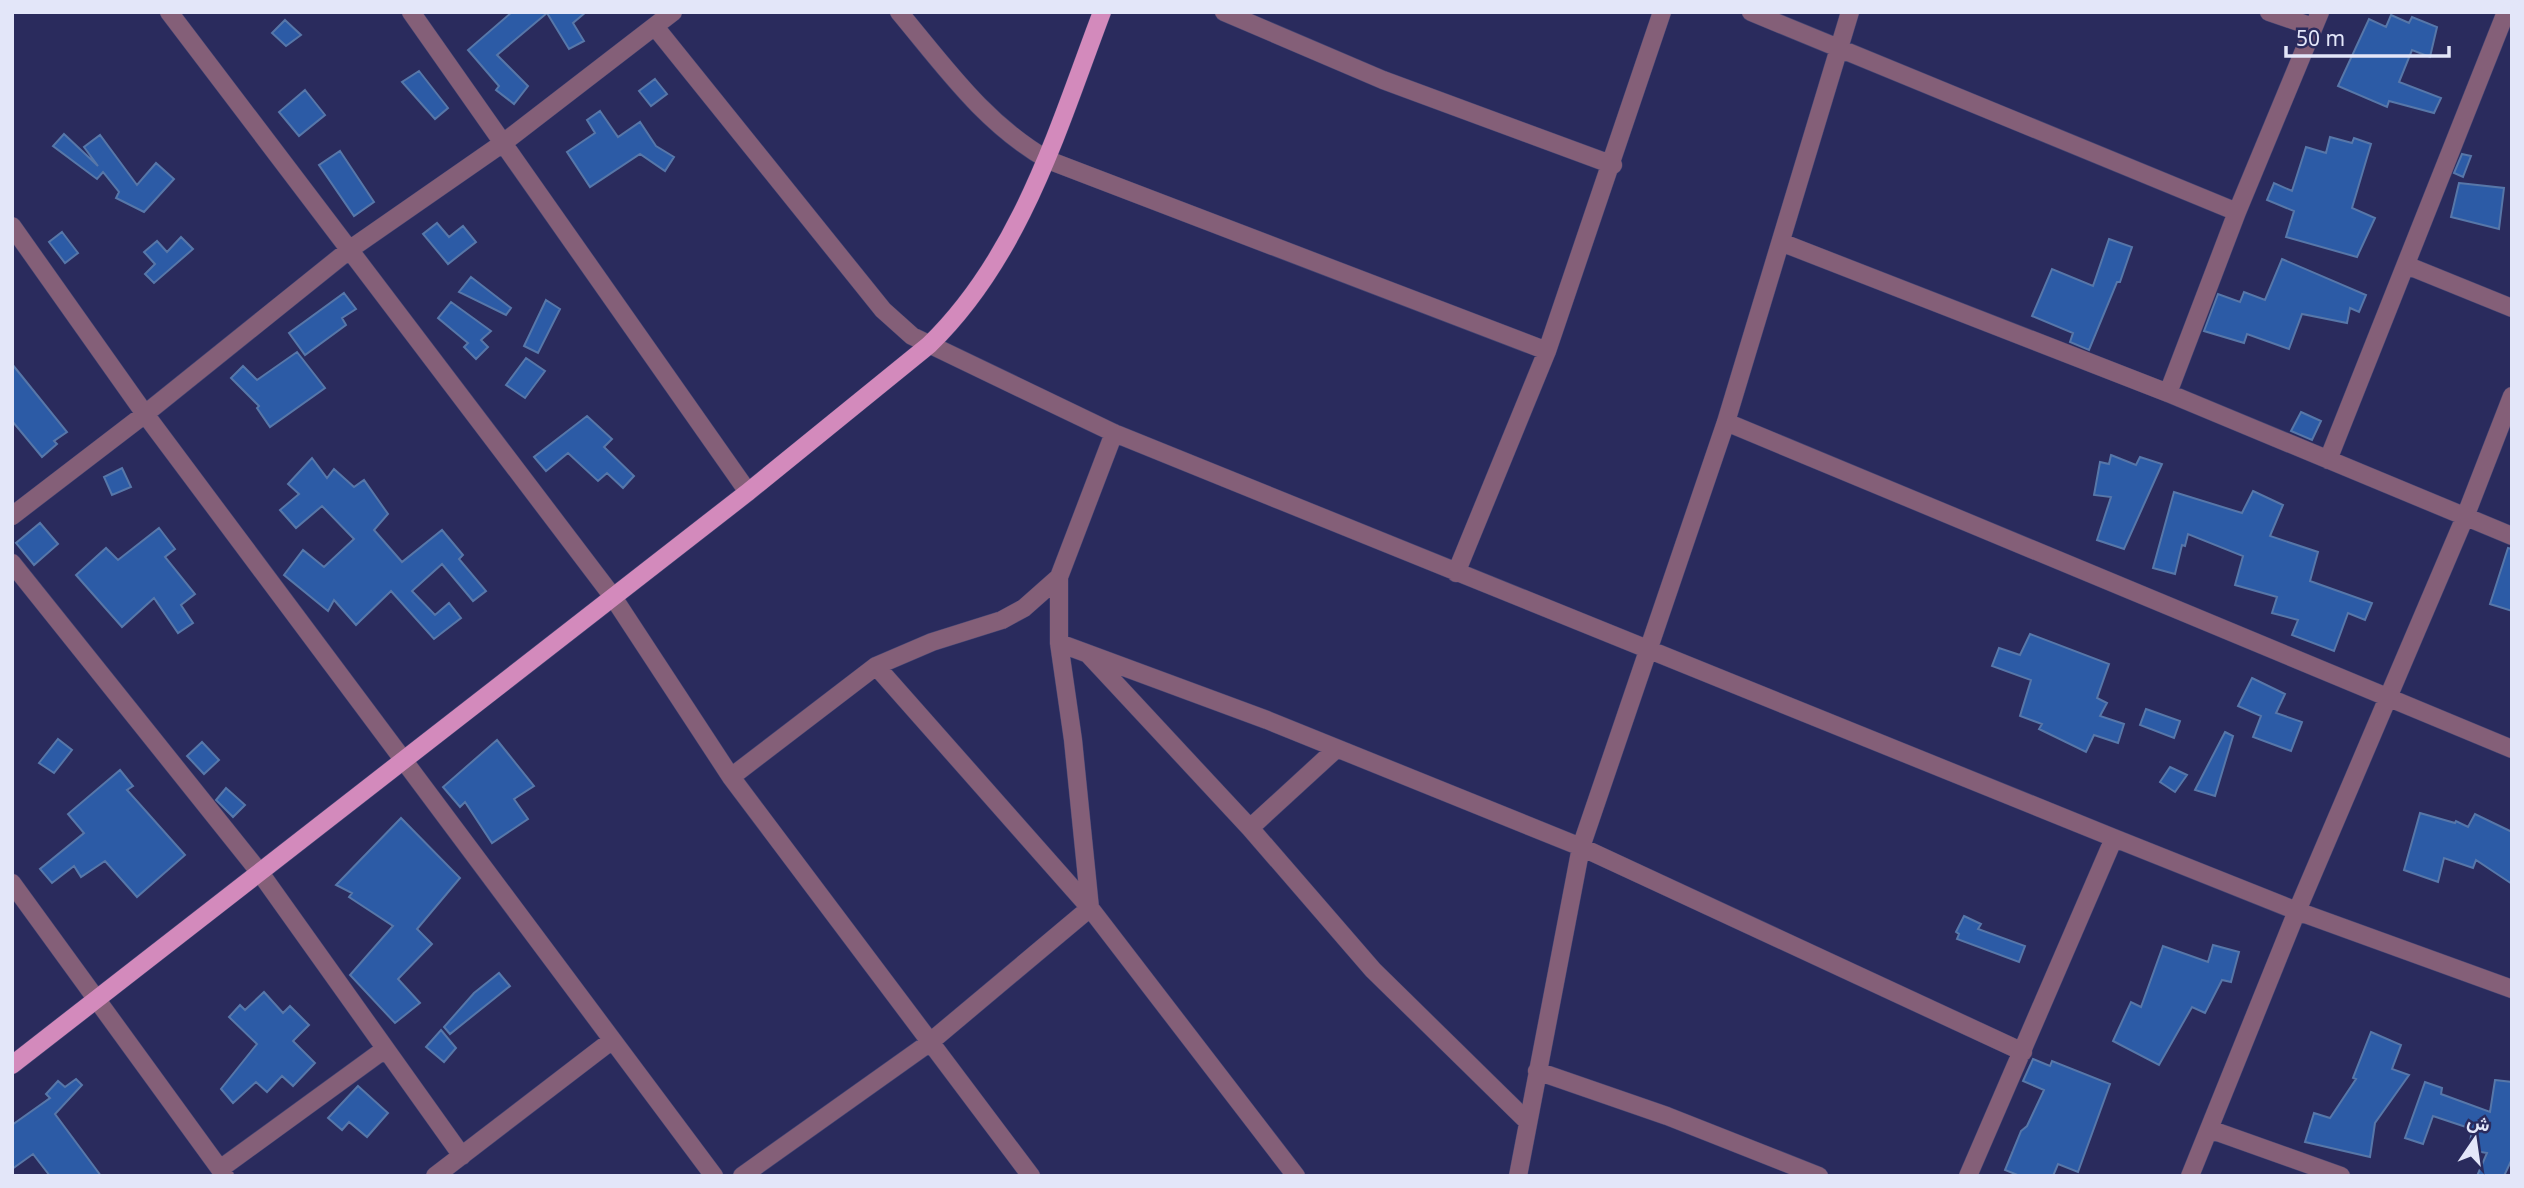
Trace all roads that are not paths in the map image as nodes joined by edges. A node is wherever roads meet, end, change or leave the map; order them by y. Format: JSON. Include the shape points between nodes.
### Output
{"nodes":[{"id":1,"x":169,"y":12,"type":"edge"},
{"id":2,"x":411,"y":12,"type":"edge"},
{"id":3,"x":673,"y":12,"type":"edge"},
{"id":4,"x":899,"y":12,"type":"edge"},
{"id":5,"x":1102,"y":12,"type":"edge"},
{"id":6,"x":1224,"y":12,"type":"edge"},
{"id":7,"x":1662,"y":12,"type":"edge"},
{"id":8,"x":1751,"y":12,"type":"edge"},
{"id":9,"x":1850,"y":12,"type":"edge"},
{"id":10,"x":2269,"y":12,"type":"edge"},
{"id":11,"x":2506,"y":12,"type":"edge"},
{"id":12,"x":2317,"y":20,"type":"edge"},
{"id":13,"x":656,"y":28,"type":"junction"},
{"id":14,"x":1840,"y":47,"type":"junction"},
{"id":15,"x":503,"y":143,"type":"junction"},
{"id":16,"x":1048,"y":160,"type":"junction"},
{"id":17,"x":1613,"y":165,"type":"junction"},
{"id":18,"x":2237,"y":212,"type":"junction"},
{"id":19,"x":12,"y":226,"type":"edge"},
{"id":20,"x":1783,"y":243,"type":"junction"},
{"id":21,"x":349,"y":250,"type":"junction"},
{"id":22,"x":2406,"y":265,"type":"junction"},
{"id":23,"x":2512,"y":308,"type":"edge"},
{"id":24,"x":929,"y":345,"type":"junction"},
{"id":25,"x":1547,"y":351,"type":"junction"},
{"id":26,"x":2168,"y":393,"type":"junction"},
{"id":27,"x":2512,"y":396,"type":"edge"},
{"id":28,"x":145,"y":414,"type":"junction"},
{"id":29,"x":1726,"y":422,"type":"junction"},
{"id":30,"x":1114,"y":433,"type":"junction"},
{"id":31,"x":2328,"y":460,"type":"junction"},
{"id":32,"x":748,"y":492,"type":"junction"},
{"id":33,"x":12,"y":516,"type":"edge"},
{"id":34,"x":2465,"y":517,"type":"junction"},
{"id":35,"x":2512,"y":536,"type":"edge"},
{"id":36,"x":12,"y":563,"type":"edge"},
{"id":37,"x":1457,"y":573,"type":"junction"},
{"id":38,"x":1059,"y":578,"type":"junction"},
{"id":39,"x":613,"y":597,"type":"junction"},
{"id":40,"x":1059,"y":643,"type":"junction"},
{"id":41,"x":1649,"y":651,"type":"junction"},
{"id":42,"x":1087,"y":653,"type":"junction"},
{"id":43,"x":876,"y":666,"type":"junction"},
{"id":44,"x":2389,"y":697,"type":"junction"},
{"id":45,"x":2512,"y":749,"type":"edge"},
{"id":46,"x":1335,"y":750,"type":"junction"},
{"id":47,"x":406,"y":760,"type":"junction"},
{"id":48,"x":731,"y":778,"type":"junction"},
{"id":49,"x":1250,"y":828,"type":"junction"},
{"id":50,"x":2113,"y":838,"type":"junction"},
{"id":51,"x":1581,"y":847,"type":"junction"},
{"id":52,"x":261,"y":874,"type":"junction"},
{"id":53,"x":12,"y":883,"type":"edge"},
{"id":54,"x":1090,"y":908,"type":"junction"},
{"id":55,"x":2297,"y":911,"type":"junction"},
{"id":56,"x":2512,"y":989,"type":"edge"},
{"id":57,"x":98,"y":998,"type":"junction"},
{"id":58,"x":611,"y":1041,"type":"junction"},
{"id":59,"x":929,"y":1042,"type":"junction"},
{"id":60,"x":386,"y":1049,"type":"junction"},
{"id":61,"x":2023,"y":1052,"type":"junction"},
{"id":62,"x":12,"y":1065,"type":"edge"},
{"id":63,"x":1537,"y":1071,"type":"junction"},
{"id":64,"x":1527,"y":1121,"type":"junction"},
{"id":65,"x":2209,"y":1129,"type":"junction"},
{"id":66,"x":461,"y":1156,"type":"junction"},
{"id":67,"x":223,"y":1172,"type":"edge"},
{"id":68,"x":435,"y":1176,"type":"edge"},
{"id":69,"x":714,"y":1176,"type":"edge"},
{"id":70,"x":742,"y":1176,"type":"edge"},
{"id":71,"x":1031,"y":1176,"type":"edge"},
{"id":72,"x":1296,"y":1176,"type":"edge"},
{"id":73,"x":1518,"y":1176,"type":"edge"},
{"id":74,"x":1819,"y":1176,"type":"edge"},
{"id":75,"x":1968,"y":1176,"type":"edge"},
{"id":76,"x":2190,"y":1176,"type":"edge"},
{"id":77,"x":2341,"y":1176,"type":"edge"}],
"edges":[{"from":1,"to":21,"type":"street"},
{"from":2,"to":15,"type":"street"},
{"from":3,"to":13,"type":"street"},
{"from":4,"to":16,"type":"street","via":[[984,113]]},
{"from":5,"to":16,"type":"main road"},
{"from":6,"to":17,"type":"street","via":[[1383,80]]},
{"from":7,"to":17,"type":"street"},
{"from":8,"to":14,"type":"street"},
{"from":9,"to":14,"type":"street"},
{"from":10,"to":12,"type":"street"},
{"from":11,"to":22,"type":"street"},
{"from":12,"to":18,"type":"street"},
{"from":13,"to":15,"type":"street"},
{"from":13,"to":24,"type":"street","via":[[883,310]]},
{"from":14,"to":18,"type":"street"},
{"from":14,"to":20,"type":"street"},
{"from":15,"to":21,"type":"street"},
{"from":15,"to":32,"type":"street"},
{"from":16,"to":24,"type":"main road","via":[[975,291],[955,320]]},
{"from":16,"to":25,"type":"street"},
{"from":17,"to":25,"type":"street"},
{"from":18,"to":26,"type":"street"},
{"from":19,"to":28,"type":"street"},
{"from":20,"to":26,"type":"street"},
{"from":20,"to":29,"type":"street"},
{"from":21,"to":28,"type":"street"},
{"from":21,"to":39,"type":"street"},
{"from":22,"to":23,"type":"street"},
{"from":22,"to":31,"type":"street"},
{"from":24,"to":30,"type":"street"},
{"from":24,"to":32,"type":"main road"},
{"from":25,"to":37,"type":"street"},
{"from":26,"to":31,"type":"street"},
{"from":27,"to":34,"type":"street"},
{"from":28,"to":33,"type":"street"},
{"from":28,"to":47,"type":"street"},
{"from":29,"to":41,"type":"street"},
{"from":29,"to":44,"type":"street"},
{"from":30,"to":37,"type":"street"},
{"from":30,"to":38,"type":"street"},
{"from":31,"to":34,"type":"street"},
{"from":32,"to":39,"type":"main road"},
{"from":34,"to":35,"type":"street"},
{"from":34,"to":44,"type":"street"},
{"from":36,"to":52,"type":"street"},
{"from":37,"to":41,"type":"street"},
{"from":38,"to":40,"type":"street"},
{"from":38,"to":43,"type":"street","via":[[1002,620]]},
{"from":39,"to":47,"type":"main road"},
{"from":39,"to":48,"type":"street"},
{"from":40,"to":42,"type":"street"},
{"from":40,"to":54,"type":"street"},
{"from":41,"to":50,"type":"street"},
{"from":41,"to":51,"type":"street"},
{"from":42,"to":46,"type":"street"},
{"from":42,"to":49,"type":"street"},
{"from":43,"to":48,"type":"street"},
{"from":43,"to":54,"type":"street"},
{"from":44,"to":45,"type":"street"},
{"from":44,"to":55,"type":"street"},
{"from":46,"to":49,"type":"street"},
{"from":46,"to":51,"type":"street"},
{"from":47,"to":52,"type":"main road"},
{"from":47,"to":58,"type":"street"},
{"from":48,"to":59,"type":"street"},
{"from":49,"to":64,"type":"street","via":[[1373,970]]},
{"from":50,"to":55,"type":"street"},
{"from":50,"to":61,"type":"street"},
{"from":51,"to":61,"type":"street"},
{"from":51,"to":63,"type":"street"},
{"from":52,"to":57,"type":"main road"},
{"from":52,"to":60,"type":"street"},
{"from":53,"to":57,"type":"street"},
{"from":54,"to":59,"type":"street"},
{"from":54,"to":72,"type":"street"},
{"from":55,"to":56,"type":"street"},
{"from":55,"to":65,"type":"street"},
{"from":57,"to":62,"type":"main road"},
{"from":57,"to":67,"type":"street"},
{"from":58,"to":66,"type":"street"},
{"from":58,"to":69,"type":"street"},
{"from":59,"to":70,"type":"street"},
{"from":59,"to":71,"type":"street"},
{"from":60,"to":66,"type":"street"},
{"from":60,"to":67,"type":"street"},
{"from":61,"to":75,"type":"street"},
{"from":63,"to":64,"type":"street"},
{"from":63,"to":74,"type":"street"},
{"from":64,"to":73,"type":"street"},
{"from":65,"to":76,"type":"street"},
{"from":65,"to":77,"type":"street"},
{"from":66,"to":68,"type":"street"}]}
